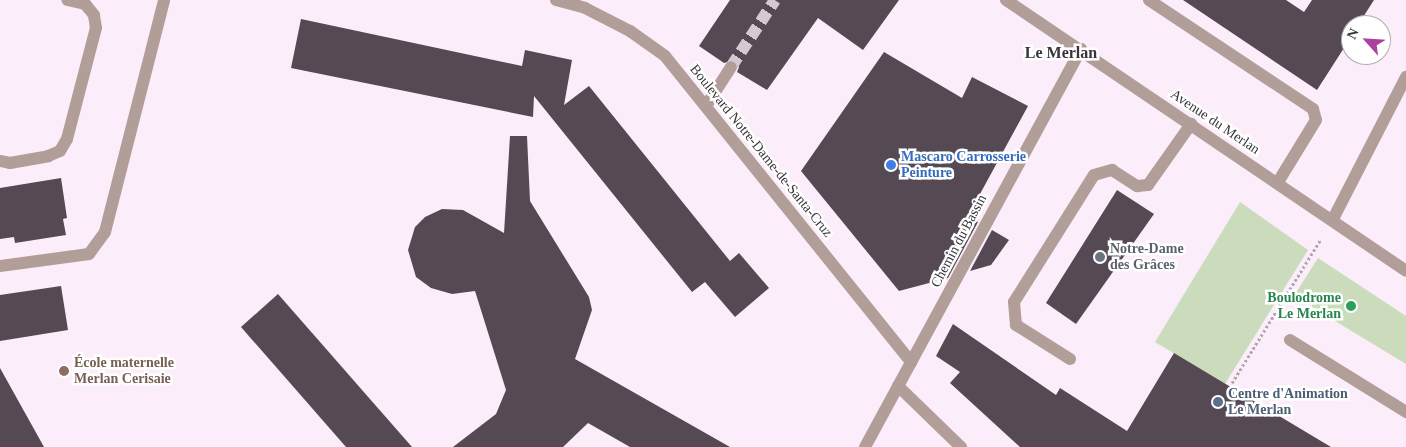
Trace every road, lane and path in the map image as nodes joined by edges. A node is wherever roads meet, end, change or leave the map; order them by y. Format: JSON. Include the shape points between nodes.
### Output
{"nodes":[{"id":1,"x":67,"y":0,"type":"edge"},
{"id":2,"x":164,"y":0,"type":"edge"},
{"id":3,"x":556,"y":0,"type":"edge"},
{"id":4,"x":1006,"y":0,"type":"edge"},
{"id":5,"x":1149,"y":0,"type":"edge"},
{"id":6,"x":1081,"y":49,"type":"junction"},
{"id":7,"x":730,"y":68,"type":"tunnel mouth"},
{"id":8,"x":1406,"y":77,"type":"edge"},
{"id":9,"x":706,"y":106,"type":"junction"},
{"id":10,"x":1191,"y":124,"type":"junction"},
{"id":11,"x":0,"y":160,"type":"edge"},
{"id":12,"x":1278,"y":182,"type":"junction"},
{"id":13,"x":1333,"y":219,"type":"junction"},
{"id":14,"x":0,"y":266,"type":"edge"},
{"id":15,"x":1406,"y":271,"type":"edge"},
{"id":16,"x":1290,"y":340,"type":"dead end"},
{"id":17,"x":1070,"y":359,"type":"dead end"},
{"id":18,"x":911,"y":362,"type":"junction"},
{"id":19,"x":1232,"y":383,"type":"dead end"},
{"id":20,"x":898,"y":386,"type":"junction"},
{"id":21,"x":1406,"y":412,"type":"edge"},
{"id":22,"x":958,"y":446,"type":"edge"},
{"id":23,"x":865,"y":447,"type":"edge"}],
"edges":[{"from":1,"to":11,"type":"street","via":[[85,4],[94,15],[96,28],[67,139],[60,151],[48,156],[10,163]]},
{"from":2,"to":14,"type":"street","via":[[106,232],[89,254]]},
{"from":3,"to":9,"type":"street","name":"Boulevard Notre-Dame-de-Santa-Cruz","via":[[585,8],[630,31],[665,56]]},
{"from":4,"to":6,"type":"street","name":"Avenue du Merlan"},
{"from":5,"to":12,"type":"street","via":[[1313,109],[1316,120]]},
{"from":6,"to":10,"type":"street","name":"Avenue du Merlan"},
{"from":6,"to":18,"type":"street","name":"Chemin du Bassin"},
{"from":7,"to":9,"type":"street"},
{"from":8,"to":13,"type":"street"},
{"from":9,"to":18,"type":"street","name":"Boulevard Notre-Dame-de-Santa-Cruz"},
{"from":10,"to":12,"type":"street","name":"Avenue du Merlan"},
{"from":10,"to":17,"type":"street","via":[[1148,185],[1137,186],[1112,170],[1094,175],[1014,302],[1016,324]]},
{"from":12,"to":13,"type":"street","name":"Avenue du Merlan"},
{"from":13,"to":15,"type":"street","name":"Avenue du Merlan"},
{"from":13,"to":19,"type":"path"},
{"from":16,"to":21,"type":"street"},
{"from":18,"to":20,"type":"street","name":"Chemin du Bassin"},
{"from":20,"to":22,"type":"street"},
{"from":20,"to":23,"type":"street","name":"Chemin du Bassin"}]}
